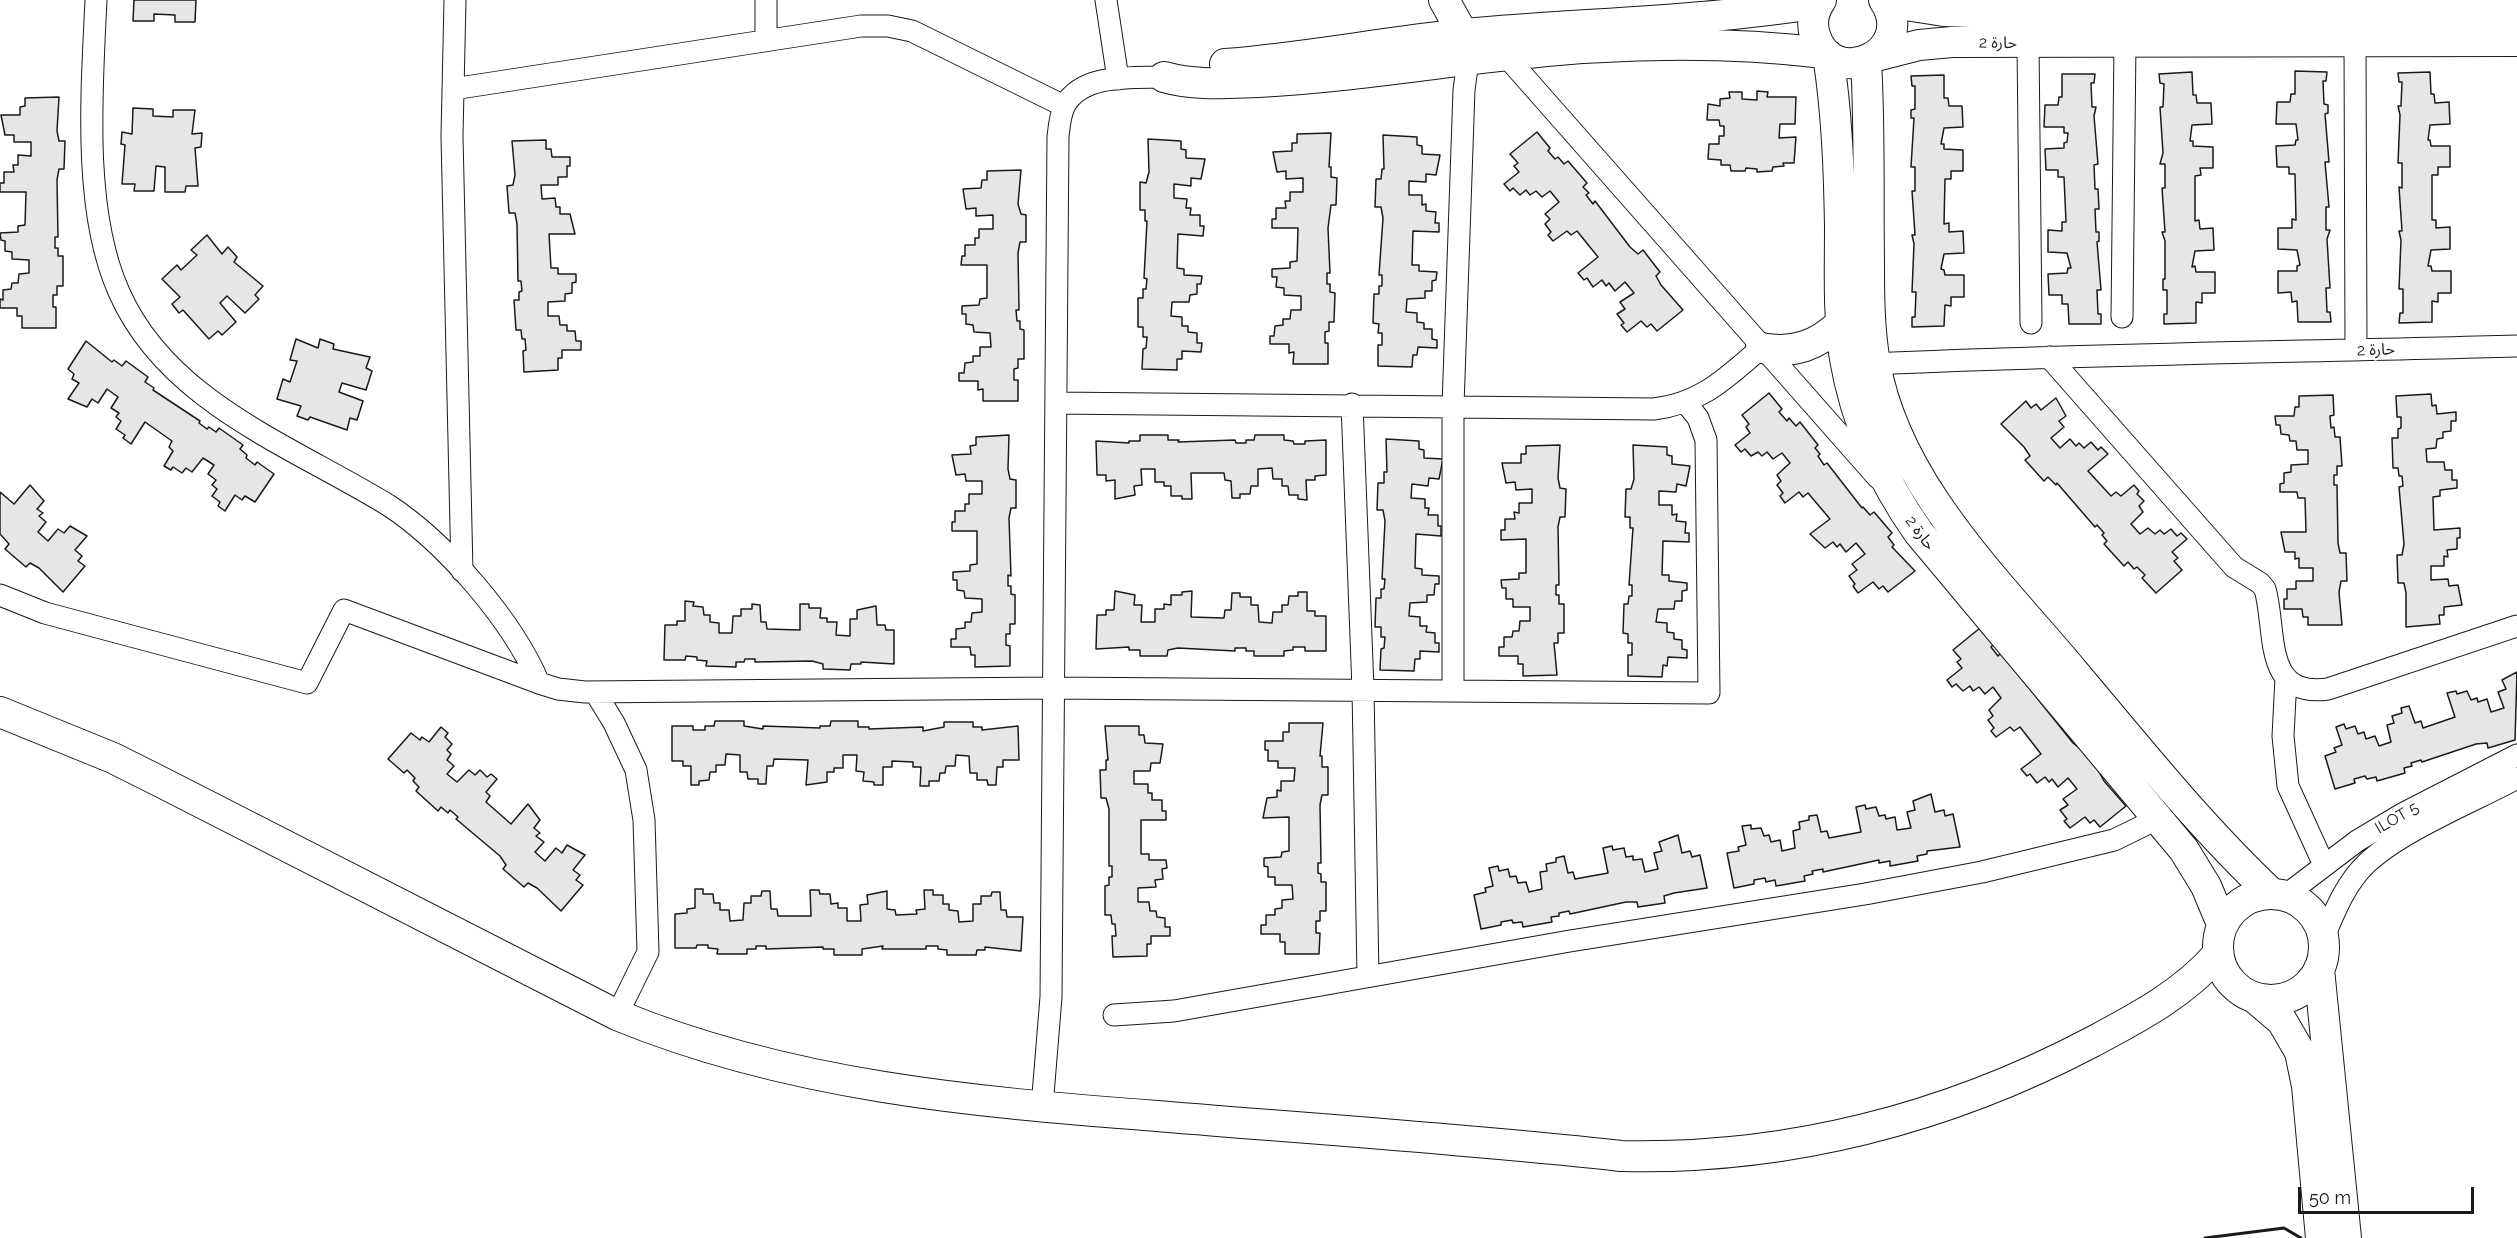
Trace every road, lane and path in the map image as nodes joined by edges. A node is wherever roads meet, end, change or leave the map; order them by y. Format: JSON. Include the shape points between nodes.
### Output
{"nodes":[{"id":1,"x":96,"y":0,"type":"edge"},
{"id":2,"x":455,"y":0,"type":"edge"},
{"id":3,"x":766,"y":0,"type":"edge"},
{"id":4,"x":1106,"y":0,"type":"edge"},
{"id":5,"x":1443,"y":0,"type":"edge"},
{"id":6,"x":1820,"y":1,"type":"edge"},
{"id":7,"x":1885,"y":1,"type":"edge"},
{"id":8,"x":2366,"y":6,"type":"edge"},
{"id":9,"x":2517,"y":12,"type":"edge"},
{"id":10,"x":2124,"y":19,"type":"edge"},
{"id":11,"x":766,"y":39,"type":"junction"},
{"id":12,"x":2517,"y":41,"type":"edge"},
{"id":13,"x":2355,"y":42,"type":"junction"},
{"id":14,"x":2028,"y":43,"type":"junction"},
{"id":15,"x":1465,"y":47,"type":"junction"},
{"id":16,"x":1827,"y":54,"type":"junction"},
{"id":17,"x":1505,"y":55,"type":"junction"},
{"id":18,"x":1871,"y":58,"type":"junction"},
{"id":19,"x":1164,"y":77,"type":"joint"},
{"id":20,"x":1118,"y":79,"type":"junction"},
{"id":21,"x":453,"y":88,"type":"junction"},
{"id":22,"x":1064,"y":106,"type":"junction"},
{"id":23,"x":2122,"y":317,"type":"dead end"},
{"id":24,"x":1841,"y":323,"type":"junction"},
{"id":25,"x":2031,"y":323,"type":"dead end"},
{"id":26,"x":2517,"y":346,"type":"edge"},
{"id":27,"x":1761,"y":348,"type":"junction"},
{"id":28,"x":2356,"y":350,"type":"junction"},
{"id":29,"x":2049,"y":357,"type":"junction"},
{"id":30,"x":1875,"y":364,"type":"junction"},
{"id":31,"x":1686,"y":402,"type":"junction"},
{"id":32,"x":1056,"y":403,"type":"junction"},
{"id":33,"x":1352,"y":404,"type":"junction"},
{"id":34,"x":1453,"y":406,"type":"junction"},
{"id":35,"x":1894,"y":495,"type":"junction"},
{"id":36,"x":462,"y":571,"type":"junction"},
{"id":37,"x":0,"y":595,"type":"edge"},
{"id":38,"x":2517,"y":626,"type":"edge"},
{"id":39,"x":2286,"y":678,"type":"junction"},
{"id":40,"x":539,"y":683,"type":"junction"},
{"id":41,"x":1053,"y":688,"type":"junction"},
{"id":42,"x":1363,"y":689,"type":"junction"},
{"id":43,"x":1453,"y":690,"type":"junction"},
{"id":44,"x":595,"y":692,"type":"junction"},
{"id":45,"x":0,"y":712,"type":"edge"},
{"id":46,"x":2517,"y":755,"type":"edge"},
{"id":47,"x":2517,"y":778,"type":"edge"},
{"id":48,"x":2159,"y":818,"type":"junction"},
{"id":49,"x":2324,"y":865,"type":"junction"},
{"id":50,"x":2278,"y":894,"type":"junction"},
{"id":51,"x":2222,"y":924,"type":"junction"},
{"id":52,"x":2323,"y":939,"type":"junction"},
{"id":53,"x":2218,"y":954,"type":"junction"},
{"id":54,"x":2319,"y":969,"type":"junction"},
{"id":55,"x":1368,"y":976,"type":"junction"},
{"id":56,"x":2249,"y":995,"type":"junction"},
{"id":57,"x":2151,"y":1010,"type":"junction"},
{"id":58,"x":617,"y":1015,"type":"junction"},
{"id":59,"x":1114,"y":1015,"type":"dead end"},
{"id":60,"x":1042,"y":1107,"type":"junction"},
{"id":61,"x":2321,"y":1238,"type":"edge"},
{"id":62,"x":2346,"y":1238,"type":"edge"}],
"edges":[{"from":1,"to":36,"type":"street","via":[[94,173],[102,237],[118,291],[133,320],[160,358],[191,385],[250,425],[389,506]]},
{"from":2,"to":21,"type":"street"},
{"from":3,"to":11,"type":"street"},
{"from":4,"to":20,"type":"street"},
{"from":5,"to":15,"type":"street"},
{"from":6,"to":15,"type":"street","via":[[1761,12]]},
{"from":6,"to":16,"type":"street","name":"حارة 2","via":[[1813,29],[1819,46]]},
{"from":7,"to":10,"type":"street","name":"حارة 2","via":[[1962,13]]},
{"from":7,"to":18,"type":"street","via":[[1892,31],[1884,49]]},
{"from":8,"to":9,"type":"street","name":"حارة 2"},
{"from":8,"to":10,"type":"street","name":"حارة 2"},
{"from":10,"to":13,"type":"street","name":"حارة 2"},
{"from":10,"to":14,"type":"street","name":"حارة 2"},
{"from":10,"to":23,"type":"street"},
{"from":11,"to":21,"type":"street"},
{"from":11,"to":22,"type":"street","via":[[861,26],[912,31]]},
{"from":12,"to":13,"type":"street","name":"حارة 2"},
{"from":13,"to":28,"type":"street"},
{"from":14,"to":18,"type":"street","name":"حارة 2","via":[[1936,43]]},
{"from":14,"to":25,"type":"street"},
{"from":15,"to":17,"type":"street"},
{"from":15,"to":19,"type":"street","via":[[1292,80],[1187,84]]},
{"from":15,"to":34,"type":"street"},
{"from":16,"to":17,"type":"street","via":[[1734,44],[1630,45]]},
{"from":16,"to":18,"type":"street","via":[[1846,63]]},
{"from":16,"to":24,"type":"street","name":"حارة 2","via":[[1839,150]]},
{"from":17,"to":27,"type":"street"},
{"from":18,"to":30,"type":"street","name":"حارة 2","via":[[1869,317]]},
{"from":19,"to":20,"type":"street"},
{"from":20,"to":22,"type":"street","via":[[1084,88]]},
{"from":21,"to":36,"type":"street"},
{"from":22,"to":32,"type":"street","via":[[1058,137]]},
{"from":24,"to":27,"type":"street","via":[[1805,348]]},
{"from":24,"to":35,"type":"street","name":"حارة 2","via":[[1856,404],[1877,463]]},
{"from":26,"to":28,"type":"street","name":"حارة 2"},
{"from":27,"to":31,"type":"street","via":[[1718,385]]},
{"from":27,"to":35,"type":"street"},
{"from":28,"to":29,"type":"street","name":"حارة 2"},
{"from":29,"to":30,"type":"street","name":"حارة 2"},
{"from":29,"to":39,"type":"street","via":[[2234,567],[2265,589],[2273,647]]},
{"from":30,"to":50,"type":"street","name":"حارة 2","via":[[1895,430],[1926,491],[1947,519],[2171,788],[2231,855]]},
{"from":31,"to":34,"type":"street","via":[[1654,409]]},
{"from":31,"to":43,"type":"street","via":[[1707,440],[1709,693]]},
{"from":32,"to":33,"type":"street"},
{"from":32,"to":41,"type":"street"},
{"from":33,"to":34,"type":"street"},
{"from":33,"to":42,"type":"street"},
{"from":34,"to":43,"type":"street"},
{"from":35,"to":48,"type":"street","name":"حارة 2","via":[[1919,533]]},
{"from":36,"to":40,"type":"street","via":[[524,647]]},
{"from":37,"to":40,"type":"street","via":[[45,614],[307,683],[344,610]]},
{"from":38,"to":39,"type":"street","via":[[2328,689],[2298,689]]},
{"from":39,"to":49,"type":"street","via":[[2283,736],[2288,786]]},
{"from":40,"to":44,"type":"street"},
{"from":41,"to":42,"type":"street"},
{"from":41,"to":44,"type":"street"},
{"from":41,"to":60,"type":"street","via":[[1051,997]]},
{"from":42,"to":43,"type":"street"},
{"from":42,"to":55,"type":"street"},
{"from":44,"to":58,"type":"street","via":[[636,770],[644,820],[648,952]]},
{"from":45,"to":58,"type":"street","via":[[113,758]]},
{"from":46,"to":49,"type":"street","name":"ILOT 5","via":[[2404,813]]},
{"from":47,"to":52,"type":"street","via":[[2390,844],[2365,865],[2346,890]]},
{"from":48,"to":51,"type":"street","name":"حارة 2","via":[[2200,877]]},
{"from":48,"to":55,"type":"street","via":[[2114,840],[2019,865]]},
{"from":49,"to":50,"type":"street","name":"ILOT 5"},
{"from":50,"to":51,"type":"street","via":[[2256,895],[2242,902]]},
{"from":50,"to":52,"type":"street","via":[[2299,902],[2311,912]]},
{"from":51,"to":53,"type":"street"},
{"from":52,"to":54,"type":"street"},
{"from":53,"to":56,"type":"street","via":[[2230,981]]},
{"from":53,"to":57,"type":"street","via":[[2198,977]]},
{"from":54,"to":56,"type":"street","via":[[2299,992],[2285,998]]},
{"from":54,"to":62,"type":"street"},
{"from":55,"to":59,"type":"street","via":[[1174,1011]]},
{"from":56,"to":57,"type":"street","via":[[2192,998]]},
{"from":56,"to":61,"type":"street","via":[[2282,1021],[2301,1052]]},
{"from":57,"to":60,"type":"street","via":[[2019,1077],[1890,1124],[1818,1141],[1707,1156],[1621,1156]]},
{"from":58,"to":60,"type":"street","via":[[665,1035],[854,1084]]}]}
